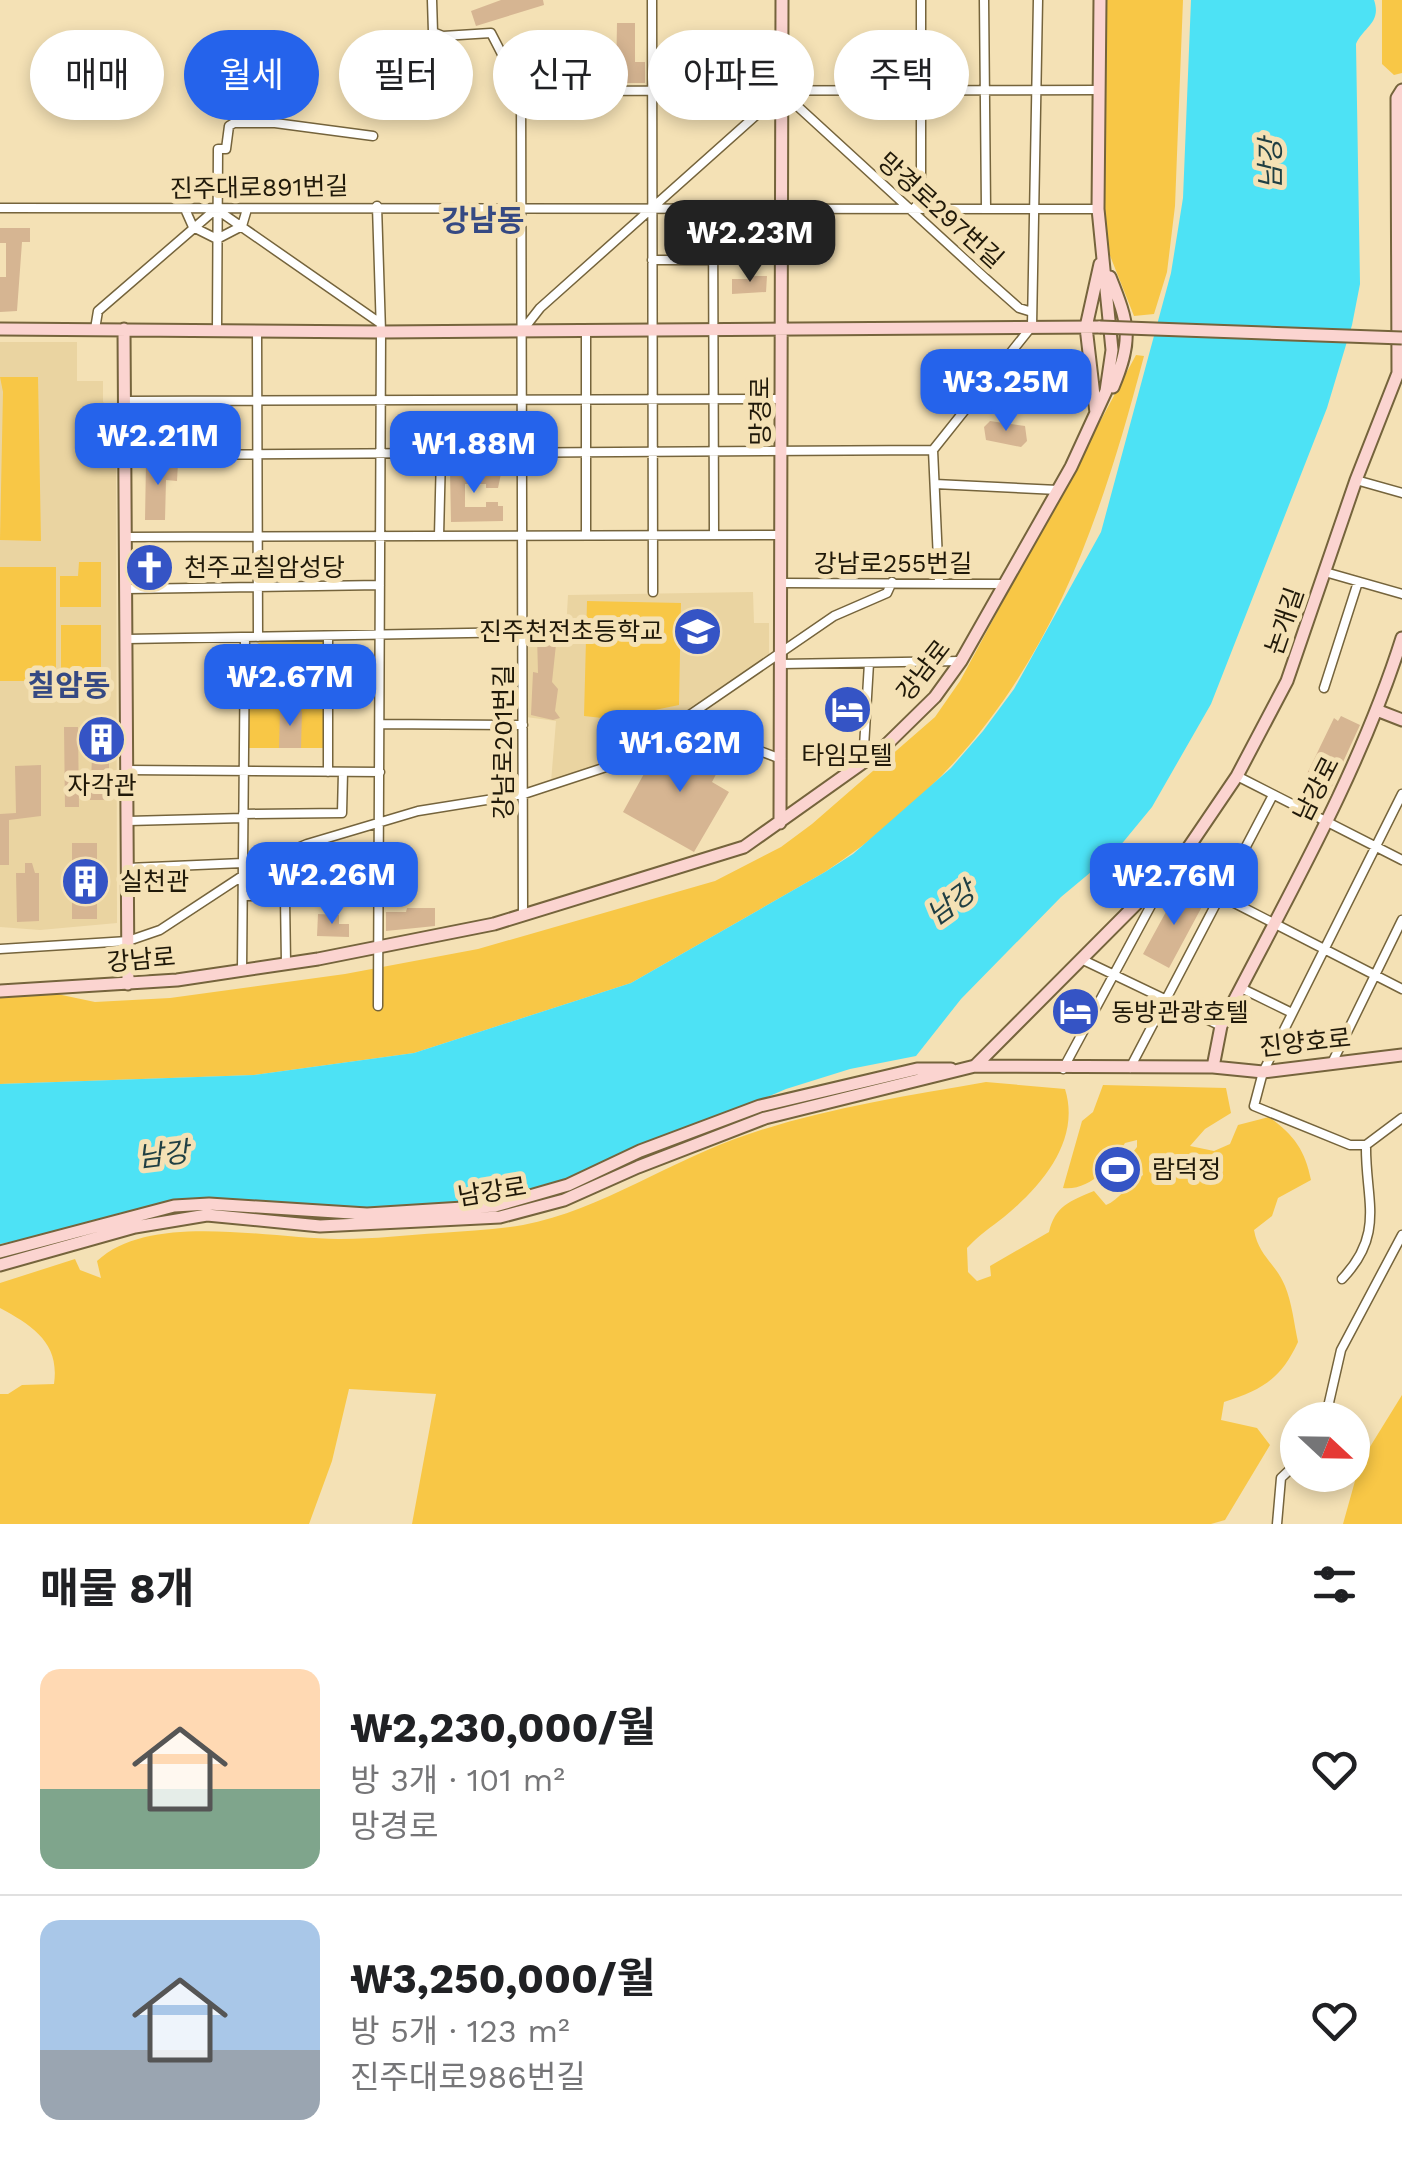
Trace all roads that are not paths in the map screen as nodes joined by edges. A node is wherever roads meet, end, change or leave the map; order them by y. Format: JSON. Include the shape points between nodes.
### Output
{"nodes":[{"id":1,"x":432,"y":0,"type":"edge"},
{"id":2,"x":652,"y":0,"type":"edge"},
{"id":3,"x":782,"y":0,"type":"edge"},
{"id":4,"x":920,"y":0,"type":"edge"},
{"id":5,"x":984,"y":0,"type":"edge"},
{"id":6,"x":1038,"y":0,"type":"edge"},
{"id":7,"x":1100,"y":0,"type":"edge"},
{"id":8,"x":652,"y":30,"type":"edge"},
{"id":9,"x":782,"y":30,"type":"edge"},
{"id":10,"x":920,"y":30,"type":"edge"},
{"id":11,"x":493,"y":38,"type":"edge"},
{"id":12,"x":1036,"y":90,"type":"junction"},
{"id":13,"x":1099,"y":90,"type":"junction"},
{"id":14,"x":1402,"y":90,"type":"edge"},
{"id":15,"x":969,"y":91,"type":"edge"},
{"id":16,"x":986,"y":91,"type":"junction"},
{"id":17,"x":521,"y":120,"type":"edge"},
{"id":18,"x":653,"y":120,"type":"edge"},
{"id":19,"x":750,"y":120,"type":"edge"},
{"id":20,"x":782,"y":120,"type":"edge"},
{"id":21,"x":813,"y":120,"type":"edge"},
{"id":22,"x":921,"y":120,"type":"edge"},
{"id":23,"x":373,"y":136,"type":"dead end"},
{"id":24,"x":377,"y":206,"type":"junction"},
{"id":25,"x":652,"y":206,"type":"junction"},
{"id":26,"x":0,"y":208,"type":"edge"},
{"id":27,"x":520,"y":208,"type":"junction"},
{"id":28,"x":713,"y":208,"type":"junction"},
{"id":29,"x":782,"y":208,"type":"junction"},
{"id":30,"x":986,"y":208,"type":"junction"},
{"id":31,"x":1035,"y":208,"type":"junction"},
{"id":32,"x":185,"y":209,"type":"junction"},
{"id":33,"x":216,"y":209,"type":"junction"},
{"id":34,"x":247,"y":209,"type":"junction"},
{"id":35,"x":1098,"y":209,"type":"junction"},
{"id":36,"x":912,"y":211,"type":"junction"},
{"id":37,"x":242,"y":226,"type":"junction"},
{"id":38,"x":193,"y":227,"type":"junction"},
{"id":39,"x":217,"y":239,"type":"junction"},
{"id":40,"x":1102,"y":259,"type":"junction"},
{"id":41,"x":652,"y":260,"type":"junction"},
{"id":42,"x":713,"y":260,"type":"junction"},
{"id":43,"x":1032,"y":319,"type":"junction"},
{"id":44,"x":1093,"y":327,"type":"junction"},
{"id":45,"x":380,"y":328,"type":"junction"},
{"id":46,"x":95,"y":329,"type":"junction"},
{"id":47,"x":124,"y":329,"type":"junction"},
{"id":48,"x":217,"y":329,"type":"junction"},
{"id":49,"x":0,"y":330,"type":"edge"},
{"id":50,"x":257,"y":330,"type":"junction"},
{"id":51,"x":652,"y":330,"type":"junction"},
{"id":52,"x":783,"y":330,"type":"junction"},
{"id":53,"x":522,"y":331,"type":"junction"},
{"id":54,"x":586,"y":331,"type":"junction"},
{"id":55,"x":713,"y":331,"type":"junction"},
{"id":56,"x":1402,"y":338,"type":"edge"},
{"id":57,"x":652,"y":397,"type":"junction"},
{"id":58,"x":522,"y":398,"type":"junction"},
{"id":59,"x":586,"y":398,"type":"junction"},
{"id":60,"x":714,"y":398,"type":"junction"},
{"id":61,"x":1397,"y":398,"type":"edge"},
{"id":62,"x":380,"y":399,"type":"junction"},
{"id":63,"x":782,"y":399,"type":"junction"},
{"id":64,"x":257,"y":400,"type":"junction"},
{"id":65,"x":126,"y":401,"type":"junction"},
{"id":66,"x":1097,"y":417,"type":"junction"},
{"id":67,"x":934,"y":450,"type":"junction"},
{"id":68,"x":715,"y":451,"type":"junction"},
{"id":69,"x":782,"y":452,"type":"junction"},
{"id":70,"x":522,"y":453,"type":"junction"},
{"id":71,"x":586,"y":453,"type":"junction"},
{"id":72,"x":652,"y":453,"type":"junction"},
{"id":73,"x":257,"y":454,"type":"junction"},
{"id":74,"x":380,"y":454,"type":"junction"},
{"id":75,"x":442,"y":454,"type":"junction"},
{"id":76,"x":126,"y":455,"type":"junction"},
{"id":77,"x":1356,"y":480,"type":"junction"},
{"id":78,"x":935,"y":484,"type":"junction"},
{"id":79,"x":1058,"y":490,"type":"junction"},
{"id":80,"x":1402,"y":492,"type":"edge"},
{"id":81,"x":653,"y":535,"type":"junction"},
{"id":82,"x":714,"y":535,"type":"junction"},
{"id":83,"x":782,"y":535,"type":"junction"},
{"id":84,"x":258,"y":536,"type":"junction"},
{"id":85,"x":380,"y":536,"type":"junction"},
{"id":86,"x":438,"y":536,"type":"junction"},
{"id":87,"x":522,"y":536,"type":"junction"},
{"id":88,"x":586,"y":536,"type":"junction"},
{"id":89,"x":127,"y":537,"type":"junction"},
{"id":90,"x":1324,"y":572,"type":"junction"},
{"id":91,"x":892,"y":582,"type":"junction"},
{"id":92,"x":940,"y":582,"type":"junction"},
{"id":93,"x":1358,"y":582,"type":"junction"},
{"id":94,"x":782,"y":584,"type":"junction"},
{"id":95,"x":1004,"y":584,"type":"junction"},
{"id":96,"x":380,"y":585,"type":"junction"},
{"id":97,"x":258,"y":587,"type":"junction"},
{"id":98,"x":127,"y":589,"type":"junction"},
{"id":99,"x":653,"y":592,"type":"dead end"},
{"id":100,"x":1402,"y":594,"type":"edge"},
{"id":101,"x":523,"y":632,"type":"junction"},
{"id":102,"x":380,"y":635,"type":"junction"},
{"id":103,"x":328,"y":636,"type":"junction"},
{"id":104,"x":245,"y":637,"type":"junction"},
{"id":105,"x":258,"y":637,"type":"junction"},
{"id":106,"x":1402,"y":638,"type":"edge"},
{"id":107,"x":127,"y":639,"type":"junction"},
{"id":108,"x":781,"y":659,"type":"junction"},
{"id":109,"x":961,"y":661,"type":"junction"},
{"id":110,"x":869,"y":663,"type":"junction"},
{"id":111,"x":1324,"y":688,"type":"dead end"},
{"id":112,"x":1379,"y":711,"type":"junction"},
{"id":113,"x":691,"y":714,"type":"junction"},
{"id":114,"x":1402,"y":720,"type":"edge"},
{"id":115,"x":380,"y":724,"type":"junction"},
{"id":116,"x":523,"y":725,"type":"junction"},
{"id":117,"x":781,"y":760,"type":"junction"},
{"id":118,"x":863,"y":764,"type":"junction"},
{"id":119,"x":128,"y":770,"type":"junction"},
{"id":120,"x":244,"y":772,"type":"junction"},
{"id":121,"x":328,"y":772,"type":"junction"},
{"id":122,"x":343,"y":772,"type":"junction"},
{"id":123,"x":380,"y":772,"type":"junction"},
{"id":124,"x":1237,"y":776,"type":"junction"},
{"id":125,"x":524,"y":794,"type":"junction"},
{"id":126,"x":1402,"y":794,"type":"edge"},
{"id":127,"x":1274,"y":795,"type":"junction"},
{"id":128,"x":243,"y":816,"type":"junction"},
{"id":129,"x":128,"y":821,"type":"junction"},
{"id":130,"x":1325,"y":821,"type":"junction"},
{"id":131,"x":376,"y":822,"type":"junction"},
{"id":132,"x":780,"y":823,"type":"junction"},
{"id":133,"x":1376,"y":847,"type":"junction"},
{"id":134,"x":290,"y":850,"type":"junction"},
{"id":135,"x":1402,"y":860,"type":"edge"},
{"id":136,"x":243,"y":863,"type":"junction"},
{"id":137,"x":128,"y":868,"type":"junction"},
{"id":138,"x":1170,"y":870,"type":"junction"},
{"id":139,"x":242,"y":876,"type":"junction"},
{"id":140,"x":243,"y":896,"type":"junction"},
{"id":141,"x":1220,"y":896,"type":"junction"},
{"id":142,"x":375,"y":897,"type":"junction"},
{"id":143,"x":285,"y":898,"type":"junction"},
{"id":144,"x":523,"y":916,"type":"junction"},
{"id":145,"x":1402,"y":920,"type":"edge"},
{"id":146,"x":1273,"y":924,"type":"junction"},
{"id":147,"x":128,"y":941,"type":"junction"},
{"id":148,"x":376,"y":948,"type":"junction"},
{"id":149,"x":0,"y":949,"type":"edge"},
{"id":150,"x":1324,"y":950,"type":"junction"},
{"id":151,"x":1080,"y":959,"type":"junction"},
{"id":152,"x":286,"y":964,"type":"junction"},
{"id":153,"x":242,"y":970,"type":"junction"},
{"id":154,"x":1113,"y":975,"type":"junction"},
{"id":155,"x":1374,"y":975,"type":"junction"},
{"id":156,"x":128,"y":984,"type":"junction"},
{"id":157,"x":1241,"y":988,"type":"junction"},
{"id":158,"x":1402,"y":990,"type":"edge"},
{"id":159,"x":0,"y":991,"type":"edge"},
{"id":160,"x":1166,"y":1000,"type":"junction"},
{"id":161,"x":378,"y":1006,"type":"dead end"},
{"id":162,"x":1292,"y":1013,"type":"junction"},
{"id":163,"x":1221,"y":1026,"type":"junction"},
{"id":164,"x":1402,"y":1042,"type":"edge"},
{"id":165,"x":1398,"y":1055,"type":"edge"},
{"id":166,"x":1332,"y":1063,"type":"junction"},
{"id":167,"x":975,"y":1066,"type":"junction"},
{"id":168,"x":1213,"y":1067,"type":"junction"},
{"id":169,"x":1130,"y":1068,"type":"junction"},
{"id":170,"x":1063,"y":1069,"type":"junction"},
{"id":171,"x":1263,"y":1072,"type":"junction"},
{"id":172,"x":1402,"y":1118,"type":"edge"},
{"id":173,"x":1366,"y":1145,"type":"junction"},
{"id":174,"x":1402,"y":1234,"type":"edge"},
{"id":175,"x":0,"y":1252,"type":"edge"},
{"id":176,"x":5,"y":1266,"type":"edge"},
{"id":177,"x":1342,"y":1278,"type":"dead end"},
{"id":178,"x":1329,"y":1402,"type":"edge"},
{"id":179,"x":1280,"y":1487,"type":"edge"},
{"id":180,"x":1276,"y":1524,"type":"edge"}],
"edges":[{"from":1,"to":11,"type":"street","via":[[434,32],[490,32]]},
{"from":2,"to":8,"type":"street"},
{"from":3,"to":9,"type":"street","name":"망경로"},
{"from":4,"to":10,"type":"street"},
{"from":5,"to":16,"type":"street"},
{"from":6,"to":12,"type":"street"},
{"from":7,"to":13,"type":"street"},
{"from":12,"to":13,"type":"street"},
{"from":12,"to":16,"type":"street"},
{"from":12,"to":31,"type":"street"},
{"from":13,"to":35,"type":"street"},
{"from":14,"to":61,"type":"street","name":"논개길","via":[[1395,213]]},
{"from":15,"to":16,"type":"street"},
{"from":16,"to":30,"type":"street"},
{"from":17,"to":27,"type":"street"},
{"from":18,"to":25,"type":"street"},
{"from":19,"to":25,"type":"street"},
{"from":20,"to":29,"type":"street","name":"망경로"},
{"from":21,"to":36,"type":"street","name":"망경로297번길"},
{"from":22,"to":36,"type":"street","via":[[922,200]]},
{"from":23,"to":33,"type":"street","via":[[234,123],[226,149],[218,149]]},
{"from":24,"to":27,"type":"street","name":"진주대로891번길"},
{"from":24,"to":34,"type":"street","name":"진주대로891번길"},
{"from":24,"to":45,"type":"street"},
{"from":25,"to":27,"type":"street","name":"진주대로891번길"},
{"from":25,"to":28,"type":"street","name":"진주대로891번길"},
{"from":25,"to":41,"type":"street"},
{"from":25,"to":53,"type":"street"},
{"from":26,"to":32,"type":"street","name":"진주대로891번길"},
{"from":27,"to":53,"type":"street"},
{"from":28,"to":29,"type":"street","name":"진주대로891번길"},
{"from":28,"to":42,"type":"street"},
{"from":29,"to":36,"type":"street","name":"진주대로891번길"},
{"from":29,"to":52,"type":"street","name":"망경로"},
{"from":30,"to":31,"type":"street","name":"진주대로891번길"},
{"from":30,"to":36,"type":"street","name":"진주대로891번길"},
{"from":31,"to":35,"type":"street","name":"진주대로891번길"},
{"from":31,"to":43,"type":"street"},
{"from":32,"to":33,"type":"street","name":"진주대로891번길"},
{"from":32,"to":38,"type":"street"},
{"from":33,"to":34,"type":"street","name":"진주대로891번길"},
{"from":33,"to":37,"type":"street"},
{"from":33,"to":38,"type":"street"},
{"from":33,"to":39,"type":"street"},
{"from":34,"to":37,"type":"street"},
{"from":35,"to":40,"type":"street"},
{"from":36,"to":43,"type":"street","name":"망경로297번길"},
{"from":37,"to":39,"type":"street"},
{"from":37,"to":45,"type":"street"},
{"from":38,"to":39,"type":"street"},
{"from":38,"to":46,"type":"street","via":[[98,311]]},
{"from":39,"to":48,"type":"street"},
{"from":40,"to":44,"type":"street"},
{"from":40,"to":66,"type":"street","name":"강남로","via":[[1128,320],[1127,354]]},
{"from":41,"to":42,"type":"street"},
{"from":41,"to":51,"type":"street"},
{"from":42,"to":55,"type":"street"},
{"from":43,"to":44,"type":"street"},
{"from":43,"to":52,"type":"street"},
{"from":43,"to":67,"type":"street"},
{"from":44,"to":56,"type":"street","bridge":true},
{"from":44,"to":66,"type":"street"},
{"from":45,"to":50,"type":"street"},
{"from":45,"to":53,"type":"street"},
{"from":45,"to":62,"type":"street"},
{"from":46,"to":47,"type":"street"},
{"from":46,"to":49,"type":"street"},
{"from":47,"to":48,"type":"street"},
{"from":47,"to":65,"type":"street"},
{"from":48,"to":50,"type":"street"},
{"from":50,"to":64,"type":"street"},
{"from":51,"to":54,"type":"street"},
{"from":51,"to":55,"type":"street"},
{"from":51,"to":57,"type":"street"},
{"from":52,"to":55,"type":"street"},
{"from":52,"to":63,"type":"street","name":"망경로"},
{"from":53,"to":54,"type":"street"},
{"from":53,"to":58,"type":"street"},
{"from":54,"to":59,"type":"street"},
{"from":55,"to":60,"type":"street"},
{"from":57,"to":59,"type":"street"},
{"from":57,"to":60,"type":"street"},
{"from":57,"to":72,"type":"street"},
{"from":58,"to":59,"type":"street"},
{"from":58,"to":62,"type":"street"},
{"from":58,"to":70,"type":"street"},
{"from":59,"to":71,"type":"street"},
{"from":60,"to":63,"type":"street"},
{"from":60,"to":68,"type":"street"},
{"from":61,"to":77,"type":"street","name":"논개길"},
{"from":62,"to":64,"type":"street"},
{"from":62,"to":74,"type":"street"},
{"from":63,"to":69,"type":"street","name":"망경로"},
{"from":64,"to":65,"type":"street"},
{"from":64,"to":73,"type":"street"},
{"from":65,"to":76,"type":"street"},
{"from":66,"to":79,"type":"street","name":"강남로"},
{"from":67,"to":69,"type":"street"},
{"from":67,"to":78,"type":"street"},
{"from":68,"to":69,"type":"street"},
{"from":68,"to":72,"type":"street"},
{"from":68,"to":82,"type":"street"},
{"from":69,"to":83,"type":"street","name":"망경로"},
{"from":70,"to":71,"type":"street"},
{"from":70,"to":75,"type":"street"},
{"from":70,"to":87,"type":"street"},
{"from":71,"to":72,"type":"street"},
{"from":71,"to":88,"type":"street"},
{"from":72,"to":81,"type":"street"},
{"from":73,"to":74,"type":"street"},
{"from":73,"to":76,"type":"street"},
{"from":73,"to":84,"type":"street"},
{"from":74,"to":75,"type":"street"},
{"from":74,"to":85,"type":"street"},
{"from":75,"to":86,"type":"street"},
{"from":76,"to":89,"type":"street"},
{"from":77,"to":80,"type":"street"},
{"from":77,"to":90,"type":"street","name":"논개길"},
{"from":78,"to":79,"type":"street"},
{"from":78,"to":92,"type":"street"},
{"from":79,"to":95,"type":"street","name":"강남로"},
{"from":81,"to":82,"type":"street"},
{"from":81,"to":88,"type":"street"},
{"from":81,"to":99,"type":"street"},
{"from":82,"to":83,"type":"street"},
{"from":83,"to":94,"type":"street","name":"망경로"},
{"from":84,"to":85,"type":"street"},
{"from":84,"to":89,"type":"street"},
{"from":84,"to":97,"type":"street"},
{"from":85,"to":86,"type":"street"},
{"from":85,"to":96,"type":"street"},
{"from":86,"to":87,"type":"street"},
{"from":87,"to":88,"type":"street"},
{"from":87,"to":101,"type":"street"},
{"from":89,"to":98,"type":"street"},
{"from":90,"to":93,"type":"street"},
{"from":90,"to":124,"type":"street","name":"논개길","via":[[1287,681]]},
{"from":91,"to":92,"type":"street","name":"강남로255번길"},
{"from":91,"to":94,"type":"street","name":"강남로255번길"},
{"from":91,"to":108,"type":"street","via":[[887,593],[834,616]]},
{"from":92,"to":95,"type":"street","name":"강남로255번길"},
{"from":93,"to":100,"type":"street"},
{"from":93,"to":111,"type":"street"},
{"from":94,"to":108,"type":"street","name":"망경로"},
{"from":95,"to":109,"type":"street","name":"강남로"},
{"from":96,"to":97,"type":"street"},
{"from":96,"to":102,"type":"street"},
{"from":97,"to":98,"type":"street"},
{"from":97,"to":105,"type":"street"},
{"from":98,"to":107,"type":"street"},
{"from":101,"to":102,"type":"street","name":"강남로201번길"},
{"from":101,"to":116,"type":"street","name":"강남로201번길"},
{"from":102,"to":103,"type":"street","name":"강남로201번길"},
{"from":102,"to":115,"type":"street"},
{"from":103,"to":105,"type":"street","name":"강남로201번길"},
{"from":103,"to":121,"type":"street"},
{"from":104,"to":105,"type":"street","name":"강남로201번길"},
{"from":104,"to":107,"type":"street","name":"강남로201번길"},
{"from":104,"to":120,"type":"street"},
{"from":106,"to":112,"type":"street","name":"남강로"},
{"from":107,"to":119,"type":"street"},
{"from":108,"to":110,"type":"street"},
{"from":108,"to":113,"type":"street"},
{"from":108,"to":117,"type":"street","name":"망경로"},
{"from":109,"to":110,"type":"street"},
{"from":109,"to":118,"type":"street","name":"강남로","via":[[936,698]]},
{"from":110,"to":118,"type":"street"},
{"from":112,"to":114,"type":"street"},
{"from":112,"to":130,"type":"street","name":"남강로"},
{"from":113,"to":117,"type":"street"},
{"from":113,"to":125,"type":"street","via":[[606,767]]},
{"from":115,"to":116,"type":"street"},
{"from":115,"to":123,"type":"street"},
{"from":116,"to":125,"type":"street","name":"강남로201번길"},
{"from":117,"to":132,"type":"street","name":"망경로"},
{"from":118,"to":132,"type":"street","name":"강남로"},
{"from":119,"to":120,"type":"street"},
{"from":119,"to":129,"type":"street"},
{"from":120,"to":121,"type":"street"},
{"from":120,"to":128,"type":"street"},
{"from":121,"to":122,"type":"street"},
{"from":122,"to":123,"type":"street"},
{"from":122,"to":128,"type":"street","via":[[342,813]]},
{"from":123,"to":131,"type":"street"},
{"from":124,"to":127,"type":"street"},
{"from":124,"to":138,"type":"street","name":"논개길"},
{"from":125,"to":131,"type":"street"},
{"from":125,"to":144,"type":"street","name":"강남로201번길"},
{"from":126,"to":133,"type":"street"},
{"from":127,"to":130,"type":"street"},
{"from":127,"to":141,"type":"street"},
{"from":128,"to":129,"type":"street"},
{"from":128,"to":136,"type":"street"},
{"from":129,"to":137,"type":"street"},
{"from":130,"to":133,"type":"street"},
{"from":130,"to":146,"type":"street","name":"남강로"},
{"from":131,"to":134,"type":"street"},
{"from":131,"to":142,"type":"street"},
{"from":132,"to":144,"type":"street","name":"강남로","via":[[714,858]]},
{"from":133,"to":135,"type":"street"},
{"from":133,"to":150,"type":"street"},
{"from":134,"to":139,"type":"street"},
{"from":134,"to":143,"type":"street"},
{"from":136,"to":137,"type":"street"},
{"from":136,"to":139,"type":"street"},
{"from":137,"to":147,"type":"street"},
{"from":138,"to":141,"type":"street"},
{"from":138,"to":151,"type":"street","name":"논개길"},
{"from":138,"to":154,"type":"street"},
{"from":139,"to":140,"type":"street"},
{"from":139,"to":147,"type":"street","via":[[160,930]]},
{"from":140,"to":143,"type":"street"},
{"from":140,"to":153,"type":"street"},
{"from":141,"to":146,"type":"street"},
{"from":141,"to":160,"type":"street"},
{"from":142,"to":143,"type":"street"},
{"from":142,"to":148,"type":"street"},
{"from":143,"to":152,"type":"street"},
{"from":144,"to":148,"type":"street","name":"강남로"},
{"from":145,"to":155,"type":"street"},
{"from":146,"to":150,"type":"street"},
{"from":146,"to":157,"type":"street","name":"남강로"},
{"from":147,"to":149,"type":"street"},
{"from":147,"to":156,"type":"street"},
{"from":148,"to":152,"type":"street","name":"강남로"},
{"from":148,"to":161,"type":"street"},
{"from":150,"to":155,"type":"street"},
{"from":150,"to":162,"type":"street"},
{"from":151,"to":154,"type":"street"},
{"from":151,"to":167,"type":"street","name":"논개길"},
{"from":152,"to":153,"type":"street","name":"강남로"},
{"from":153,"to":156,"type":"street","name":"강남로"},
{"from":154,"to":160,"type":"street"},
{"from":154,"to":170,"type":"street"},
{"from":155,"to":158,"type":"street"},
{"from":155,"to":166,"type":"street"},
{"from":156,"to":159,"type":"street","name":"강남로"},
{"from":157,"to":162,"type":"street"},
{"from":157,"to":163,"type":"street","name":"남강로"},
{"from":160,"to":163,"type":"street"},
{"from":160,"to":169,"type":"street"},
{"from":162,"to":171,"type":"street"},
{"from":163,"to":168,"type":"street","name":"남강로"},
{"from":164,"to":165,"type":"street"},
{"from":165,"to":166,"type":"street","name":"진양호로"},
{"from":166,"to":171,"type":"street","name":"진양호로"},
{"from":167,"to":170,"type":"street","name":"남강로"},
{"from":167,"to":175,"type":"street","name":"남강로","via":[[917,1070],[760,1106],[568,1185],[495,1206],[367,1214],[174,1206]]},
{"from":167,"to":176,"type":"street","name":"남강로","via":[[765,1118],[564,1200],[500,1218],[320,1226],[206,1215],[135,1227]]},
{"from":168,"to":169,"type":"street","name":"남강로"},
{"from":168,"to":171,"type":"street","name":"진양호로"},
{"from":169,"to":170,"type":"street","name":"남강로"},
{"from":171,"to":173,"type":"street","via":[[1254,1106],[1350,1145]]},
{"from":172,"to":173,"type":"street"},
{"from":173,"to":177,"type":"street","via":[[1373,1204],[1368,1232]]},
{"from":174,"to":178,"type":"street","via":[[1340,1350]]},
{"from":179,"to":180,"type":"street"}]}
